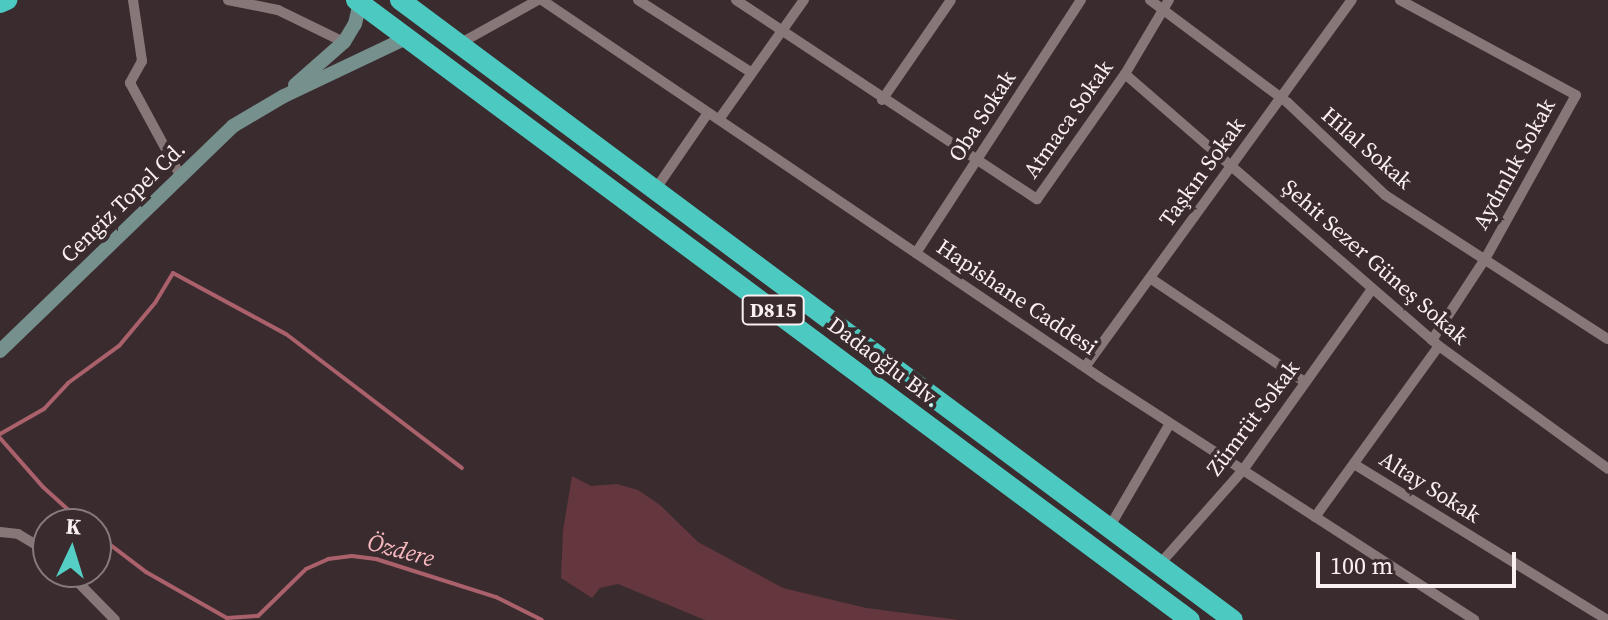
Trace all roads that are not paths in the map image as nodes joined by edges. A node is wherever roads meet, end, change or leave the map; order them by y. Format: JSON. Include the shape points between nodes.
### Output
{"nodes":[{"id":1,"x":7,"y":0,"type":"edge"},
{"id":2,"x":133,"y":0,"type":"edge"},
{"id":3,"x":228,"y":0,"type":"edge"},
{"id":4,"x":400,"y":0,"type":"edge"},
{"id":5,"x":540,"y":0,"type":"edge"},
{"id":6,"x":638,"y":0,"type":"edge"},
{"id":7,"x":736,"y":0,"type":"edge"},
{"id":8,"x":804,"y":0,"type":"edge"},
{"id":9,"x":951,"y":0,"type":"edge"},
{"id":10,"x":1081,"y":0,"type":"edge"},
{"id":11,"x":1150,"y":0,"type":"edge"},
{"id":12,"x":1352,"y":0,"type":"edge"},
{"id":13,"x":1400,"y":0,"type":"edge"},
{"id":14,"x":358,"y":2,"type":"edge"},
{"id":15,"x":0,"y":3,"type":"edge"},
{"id":16,"x":1167,"y":4,"type":"edge"},
{"id":17,"x":783,"y":30,"type":"junction"},
{"id":18,"x":408,"y":37,"type":"junction"},
{"id":19,"x":344,"y":42,"type":"junction"},
{"id":20,"x":459,"y":44,"type":"junction"},
{"id":21,"x":752,"y":73,"type":"junction"},
{"id":22,"x":1125,"y":74,"type":"junction"},
{"id":23,"x":284,"y":96,"type":"junction"},
{"id":24,"x":1281,"y":98,"type":"junction"},
{"id":25,"x":882,"y":100,"type":"junction"},
{"id":26,"x":708,"y":113,"type":"junction"},
{"id":27,"x":720,"y":118,"type":"junction"},
{"id":28,"x":976,"y":162,"type":"junction"},
{"id":29,"x":1232,"y":165,"type":"junction"},
{"id":30,"x":181,"y":177,"type":"junction"},
{"id":31,"x":655,"y":190,"type":"junction"},
{"id":32,"x":916,"y":253,"type":"junction"},
{"id":33,"x":1485,"y":259,"type":"junction"},
{"id":34,"x":1150,"y":278,"type":"junction"},
{"id":35,"x":1372,"y":289,"type":"junction"},
{"id":36,"x":1608,"y":339,"type":"edge"},
{"id":37,"x":1436,"y":343,"type":"junction"},
{"id":38,"x":0,"y":351,"type":"edge"},
{"id":39,"x":1085,"y":367,"type":"junction"},
{"id":40,"x":1305,"y":382,"type":"junction"},
{"id":41,"x":1170,"y":423,"type":"junction"},
{"id":42,"x":1354,"y":464,"type":"junction"},
{"id":43,"x":1608,"y":469,"type":"edge"},
{"id":44,"x":1243,"y":470,"type":"junction"},
{"id":45,"x":1315,"y":517,"type":"junction"},
{"id":46,"x":1109,"y":528,"type":"junction"},
{"id":47,"x":0,"y":532,"type":"edge"},
{"id":48,"x":32,"y":542,"type":"edge"},
{"id":49,"x":1159,"y":565,"type":"junction"},
{"id":50,"x":84,"y":588,"type":"edge"},
{"id":51,"x":115,"y":620,"type":"edge"},
{"id":52,"x":1190,"y":620,"type":"edge"},
{"id":53,"x":1233,"y":620,"type":"edge"},
{"id":54,"x":1474,"y":620,"type":"edge"},
{"id":55,"x":1608,"y":620,"type":"edge"}],
"edges":[{"from":1,"to":15,"type":"highway"},
{"from":2,"to":30,"type":"street","via":[[142,61],[130,83]]},
{"from":3,"to":19,"type":"street","via":[[278,10]]},
{"from":4,"to":20,"type":"highway","name":"Dadaoğlu Blv.","number":"D815"},
{"from":5,"to":20,"type":"street"},
{"from":5,"to":26,"type":"street","name":"Hapishane Caddesi"},
{"from":6,"to":21,"type":"street"},
{"from":7,"to":17,"type":"street"},
{"from":8,"to":17,"type":"street"},
{"from":9,"to":25,"type":"street"},
{"from":10,"to":28,"type":"street","name":"Oba Sokak"},
{"from":11,"to":16,"type":"street","name":"Hilal Sokak"},
{"from":12,"to":24,"type":"street","name":"Taşkın Sokak"},
{"from":13,"to":33,"type":"street","name":"Aydınlık Sokak","via":[[1576,95]]},
{"from":14,"to":18,"type":"highway","name":"Dadaoğlu Blv.","number":"D815"},
{"from":14,"to":19,"type":"main road","via":[[355,24]]},
{"from":16,"to":22,"type":"street","name":"Atmaca Sokak"},
{"from":16,"to":24,"type":"street","name":"Hilal Sokak"},
{"from":17,"to":21,"type":"street"},
{"from":17,"to":25,"type":"street"},
{"from":18,"to":23,"type":"main road"},
{"from":18,"to":52,"type":"highway","name":"Dadaoğlu Blv.","number":"D815"},
{"from":19,"to":23,"type":"main road"},
{"from":20,"to":31,"type":"highway","name":"Dadaoğlu Blv.","number":"D815"},
{"from":21,"to":27,"type":"street"},
{"from":22,"to":28,"type":"street","name":"Atmaca Sokak","via":[[1037,199]]},
{"from":22,"to":29,"type":"street","name":"Şehit Sezer Güneş Sokak"},
{"from":23,"to":30,"type":"main road","name":"Cengiz Topel Cd.","via":[[233,126]]},
{"from":24,"to":29,"type":"street","name":"Taşkın Sokak"},
{"from":24,"to":33,"type":"street","name":"Hilal Sokak","via":[[1385,195]]},
{"from":25,"to":28,"type":"street"},
{"from":26,"to":27,"type":"street","name":"Hapishane Caddesi"},
{"from":26,"to":31,"type":"street"},
{"from":27,"to":32,"type":"street","name":"Hapishane Caddesi"},
{"from":28,"to":32,"type":"street","name":"Oba Sokak"},
{"from":29,"to":34,"type":"street","name":"Taşkın Sokak"},
{"from":29,"to":35,"type":"street","name":"Şehit Sezer Güneş Sokak"},
{"from":30,"to":38,"type":"main road","name":"Cengiz Topel Cd."},
{"from":31,"to":46,"type":"highway","name":"Dadaoğlu Blv.","number":"D815"},
{"from":32,"to":39,"type":"street","name":"Hapishane Caddesi"},
{"from":33,"to":36,"type":"street","name":"Hilal Sokak"},
{"from":33,"to":37,"type":"street","name":"Aydınlık Sokak"},
{"from":34,"to":39,"type":"street","name":"Taşkın Sokak"},
{"from":34,"to":40,"type":"street"},
{"from":35,"to":37,"type":"street","name":"Şehit Sezer Güneş Sokak"},
{"from":35,"to":40,"type":"street","name":"Zümrüt Sokak"},
{"from":37,"to":42,"type":"street","name":"Aydınlık Sokak"},
{"from":37,"to":43,"type":"street","name":"Şehit Sezer Güneş Sokak"},
{"from":39,"to":41,"type":"street","name":"Hapishane Caddesi"},
{"from":40,"to":44,"type":"street","name":"Zümrüt Sokak"},
{"from":41,"to":44,"type":"street","name":"Hapishane Caddesi"},
{"from":41,"to":46,"type":"street"},
{"from":42,"to":45,"type":"street","name":"Aydınlık Sokak"},
{"from":42,"to":55,"type":"street","name":"Altay Sokak"},
{"from":44,"to":45,"type":"street","name":"Hapishane Caddesi"},
{"from":44,"to":49,"type":"street","name":"Zümrüt Sokak"},
{"from":45,"to":54,"type":"street","name":"Hapishane Caddesi"},
{"from":46,"to":49,"type":"highway","name":"Dadaoğlu Blv.","number":"D815"},
{"from":47,"to":48,"type":"street"},
{"from":49,"to":53,"type":"highway","name":"Dadaoğlu Blv.","number":"D815"},
{"from":50,"to":51,"type":"street"}]}
